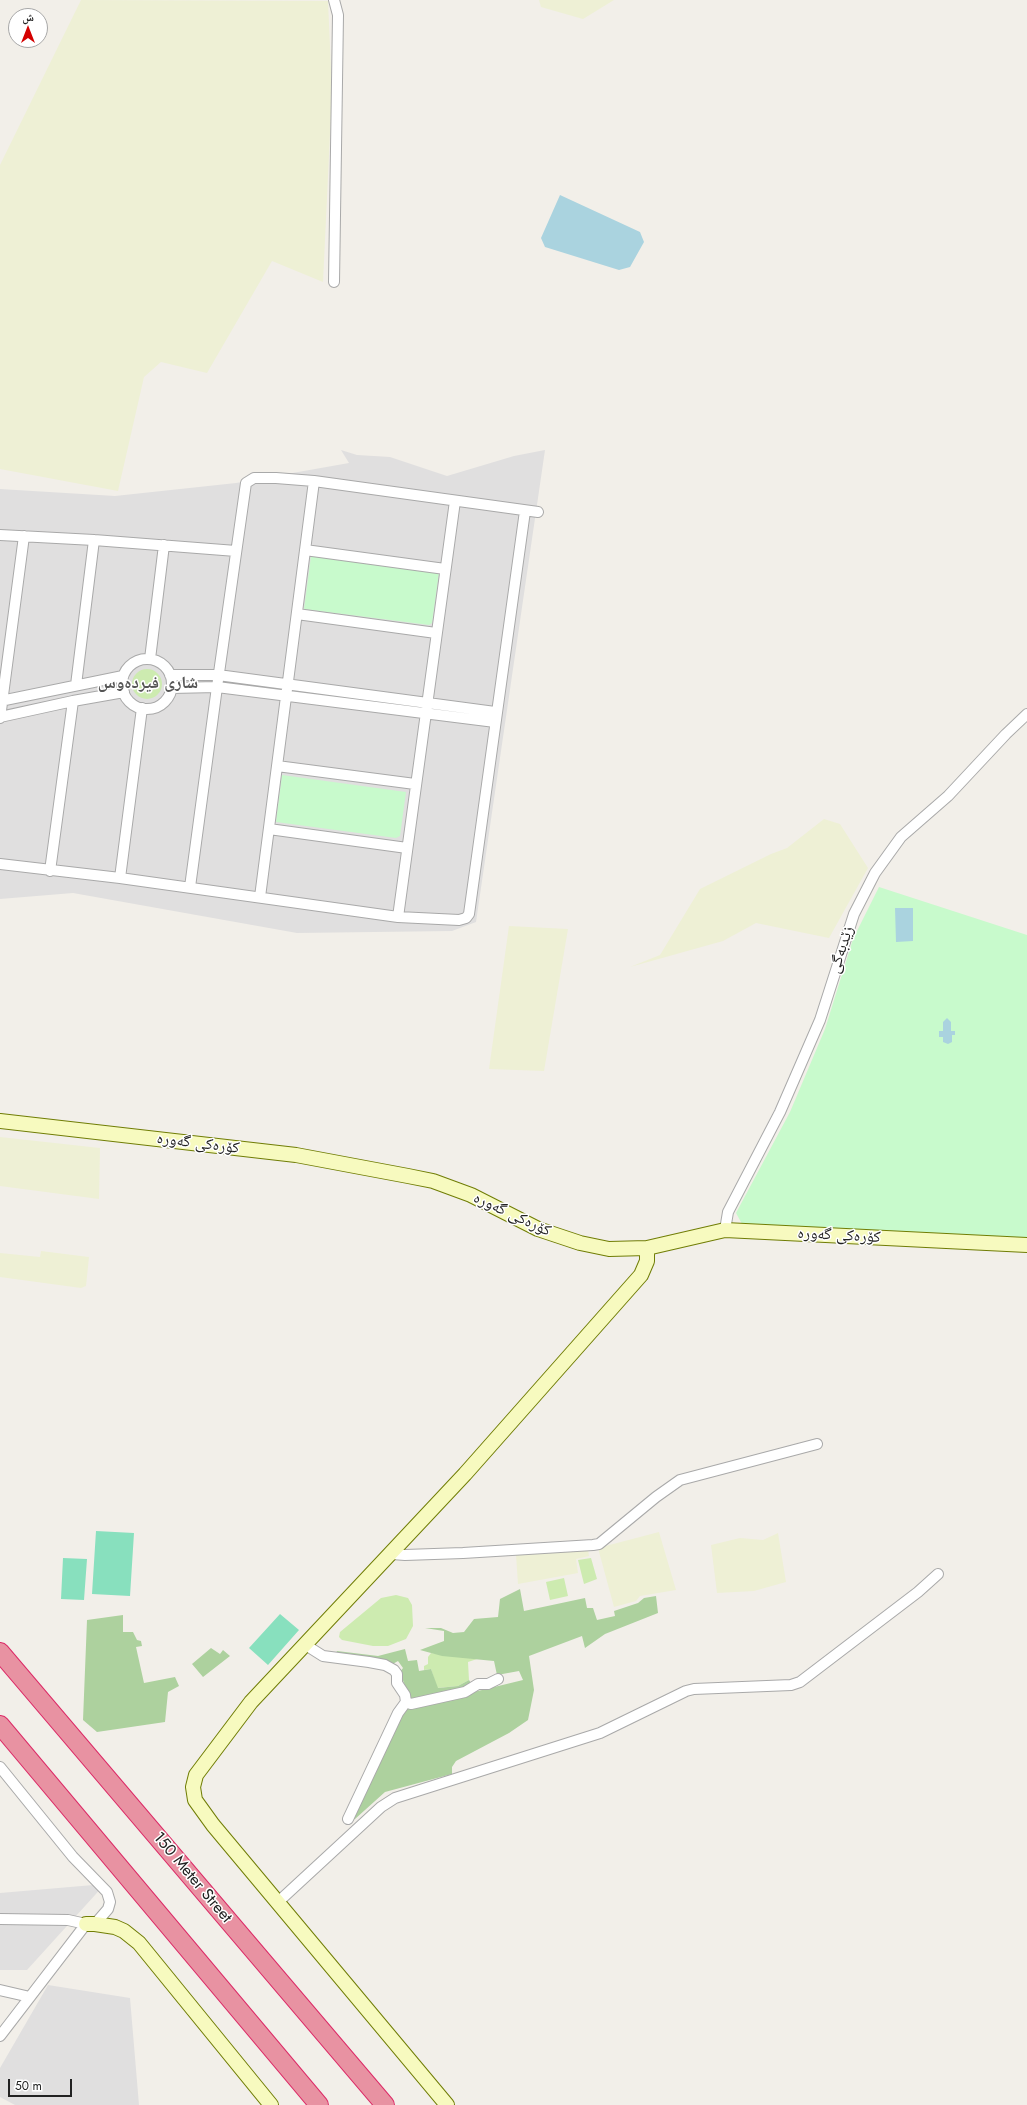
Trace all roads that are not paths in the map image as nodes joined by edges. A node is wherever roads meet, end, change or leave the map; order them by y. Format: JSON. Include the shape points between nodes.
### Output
{"nodes":[{"id":1,"x":334,"y":0,"type":"edge"},
{"id":2,"x":334,"y":282,"type":"dead end"},
{"id":3,"x":314,"y":481,"type":"junction"},
{"id":4,"x":455,"y":501,"type":"junction"},
{"id":5,"x":525,"y":511,"type":"junction"},
{"id":6,"x":538,"y":512,"type":"dead end"},
{"id":7,"x":0,"y":535,"type":"edge"},
{"id":8,"x":24,"y":536,"type":"junction"},
{"id":9,"x":94,"y":540,"type":"junction"},
{"id":10,"x":164,"y":545,"type":"junction"},
{"id":11,"x":305,"y":550,"type":"junction"},
{"id":12,"x":236,"y":551,"type":"junction"},
{"id":13,"x":445,"y":570,"type":"junction"},
{"id":14,"x":297,"y":614,"type":"junction"},
{"id":15,"x":436,"y":633,"type":"junction"},
{"id":16,"x":150,"y":659,"type":"junction"},
{"id":17,"x":170,"y":675,"type":"junction"},
{"id":18,"x":218,"y":675,"type":"junction"},
{"id":19,"x":123,"y":676,"type":"junction"},
{"id":20,"x":288,"y":684,"type":"junction"},
{"id":21,"x":76,"y":685,"type":"junction"},
{"id":22,"x":217,"y":687,"type":"junction"},
{"id":23,"x":171,"y":688,"type":"junction"},
{"id":24,"x":124,"y":692,"type":"junction"},
{"id":25,"x":286,"y":694,"type":"junction"},
{"id":26,"x":2,"y":700,"type":"edge"},
{"id":27,"x":73,"y":701,"type":"junction"},
{"id":28,"x":142,"y":708,"type":"junction"},
{"id":29,"x":425,"y":708,"type":"junction"},
{"id":30,"x":1027,"y":714,"type":"edge"},
{"id":31,"x":0,"y":717,"type":"edge"},
{"id":32,"x":495,"y":717,"type":"junction"},
{"id":33,"x":277,"y":766,"type":"junction"},
{"id":34,"x":415,"y":784,"type":"junction"},
{"id":35,"x":269,"y":829,"type":"junction"},
{"id":36,"x":407,"y":848,"type":"junction"},
{"id":37,"x":0,"y":864,"type":"edge"},
{"id":38,"x":50,"y":871,"type":"junction"},
{"id":39,"x":120,"y":878,"type":"junction"},
{"id":40,"x":190,"y":887,"type":"junction"},
{"id":41,"x":260,"y":897,"type":"junction"},
{"id":42,"x":398,"y":917,"type":"junction"},
{"id":43,"x":0,"y":1121,"type":"edge"},
{"id":44,"x":725,"y":1230,"type":"junction"},
{"id":45,"x":1027,"y":1245,"type":"edge"},
{"id":46,"x":647,"y":1248,"type":"junction"},
{"id":47,"x":817,"y":1444,"type":"dead end"},
{"id":48,"x":392,"y":1554,"type":"junction"},
{"id":49,"x":938,"y":1574,"type":"dead end"},
{"id":50,"x":304,"y":1644,"type":"junction"},
{"id":51,"x":0,"y":1652,"type":"edge"},
{"id":52,"x":498,"y":1680,"type":"dead end"},
{"id":53,"x":406,"y":1702,"type":"junction"},
{"id":54,"x":0,"y":1725,"type":"edge"},
{"id":55,"x":0,"y":1767,"type":"edge"},
{"id":56,"x":348,"y":1819,"type":"dead end"},
{"id":57,"x":277,"y":1903,"type":"junction"},
{"id":58,"x":0,"y":1919,"type":"edge"},
{"id":59,"x":90,"y":1924,"type":"junction"},
{"id":60,"x":0,"y":1990,"type":"edge"},
{"id":61,"x":30,"y":1997,"type":"junction"},
{"id":62,"x":0,"y":2036,"type":"edge"},
{"id":63,"x":271,"y":2105,"type":"edge"},
{"id":64,"x":319,"y":2105,"type":"edge"},
{"id":65,"x":385,"y":2105,"type":"edge"},
{"id":66,"x":447,"y":2105,"type":"edge"}],
"edges":[{"from":1,"to":2,"type":"street","via":[[338,14]]},
{"from":3,"to":4,"type":"street"},
{"from":3,"to":11,"type":"street"},
{"from":3,"to":12,"type":"street","via":[[254,478],[246,482]]},
{"from":4,"to":5,"type":"street"},
{"from":4,"to":13,"type":"street"},
{"from":5,"to":6,"type":"street"},
{"from":5,"to":32,"type":"street"},
{"from":7,"to":8,"type":"street"},
{"from":8,"to":9,"type":"street"},
{"from":8,"to":26,"type":"street"},
{"from":9,"to":10,"type":"street"},
{"from":9,"to":21,"type":"street"},
{"from":10,"to":12,"type":"street"},
{"from":10,"to":16,"type":"street"},
{"from":11,"to":13,"type":"street"},
{"from":11,"to":14,"type":"street"},
{"from":12,"to":18,"type":"street"},
{"from":13,"to":15,"type":"street"},
{"from":14,"to":15,"type":"street"},
{"from":14,"to":20,"type":"street"},
{"from":15,"to":29,"type":"street"},
{"from":16,"to":17,"type":"street","via":[[165,667]]},
{"from":16,"to":19,"type":"street","via":[[135,662]]},
{"from":17,"to":18,"type":"street"},
{"from":17,"to":23,"type":"street"},
{"from":18,"to":20,"type":"street"},
{"from":18,"to":22,"type":"street"},
{"from":19,"to":21,"type":"street"},
{"from":19,"to":24,"type":"street"},
{"from":20,"to":25,"type":"street"},
{"from":20,"to":29,"type":"street"},
{"from":21,"to":26,"type":"street"},
{"from":22,"to":23,"type":"street"},
{"from":22,"to":25,"type":"street"},
{"from":22,"to":40,"type":"street"},
{"from":23,"to":28,"type":"street","via":[[161,704]]},
{"from":24,"to":27,"type":"street"},
{"from":24,"to":28,"type":"street","via":[[130,702]]},
{"from":25,"to":29,"type":"street"},
{"from":25,"to":33,"type":"street"},
{"from":26,"to":31,"type":"street"},
{"from":27,"to":31,"type":"street"},
{"from":27,"to":38,"type":"street"},
{"from":28,"to":39,"type":"street"},
{"from":29,"to":32,"type":"street"},
{"from":29,"to":34,"type":"street"},
{"from":30,"to":44,"type":"street","name":"زێدبەگی","via":[[948,796],[901,837],[875,873],[854,914],[820,1020],[780,1112],[728,1212]]},
{"from":32,"to":42,"type":"street","via":[[469,914],[459,920]]},
{"from":33,"to":34,"type":"street"},
{"from":33,"to":35,"type":"street"},
{"from":34,"to":36,"type":"street"},
{"from":35,"to":36,"type":"street"},
{"from":35,"to":41,"type":"street"},
{"from":36,"to":42,"type":"street"},
{"from":37,"to":38,"type":"street"},
{"from":38,"to":39,"type":"street"},
{"from":39,"to":40,"type":"street"},
{"from":40,"to":41,"type":"street"},
{"from":41,"to":42,"type":"street"},
{"from":43,"to":46,"type":"street","name":"کۆرەکی گەورە","via":[[296,1155],[408,1176],[433,1181],[464,1192],[538,1229],[566,1239],[609,1249]]},
{"from":44,"to":45,"type":"street","name":"کۆرەکی گەورە"},
{"from":44,"to":46,"type":"street","name":"کۆرەکی گەورە"},
{"from":46,"to":48,"type":"street","via":[[647,1261],[641,1275]]},
{"from":47,"to":48,"type":"street","via":[[680,1480],[599,1544],[405,1556]]},
{"from":48,"to":50,"type":"street"},
{"from":49,"to":57,"type":"street","via":[[800,1682],[791,1685],[686,1691],[600,1733],[395,1798],[381,1807]]},
{"from":50,"to":53,"type":"street","via":[[323,1656],[385,1665],[394,1670],[397,1674],[397,1683],[406,1695]]},
{"from":50,"to":57,"type":"street","via":[[251,1702],[202,1765],[193,1788],[195,1800],[202,1810]]},
{"from":51,"to":65,"type":"highway","name":"150 Meter Street"},
{"from":52,"to":53,"type":"street","via":[[478,1684],[465,1692],[411,1704]]},
{"from":53,"to":56,"type":"street","via":[[398,1713]]},
{"from":54,"to":64,"type":"highway"},
{"from":55,"to":59,"type":"street","via":[[73,1857],[107,1892],[110,1902],[108,1909]]},
{"from":57,"to":66,"type":"street"},
{"from":58,"to":59,"type":"street","via":[[68,1920]]},
{"from":59,"to":61,"type":"street"},
{"from":59,"to":63,"type":"street","via":[[119,1929],[139,1943]]},
{"from":60,"to":61,"type":"street"},
{"from":61,"to":62,"type":"street"}]}
